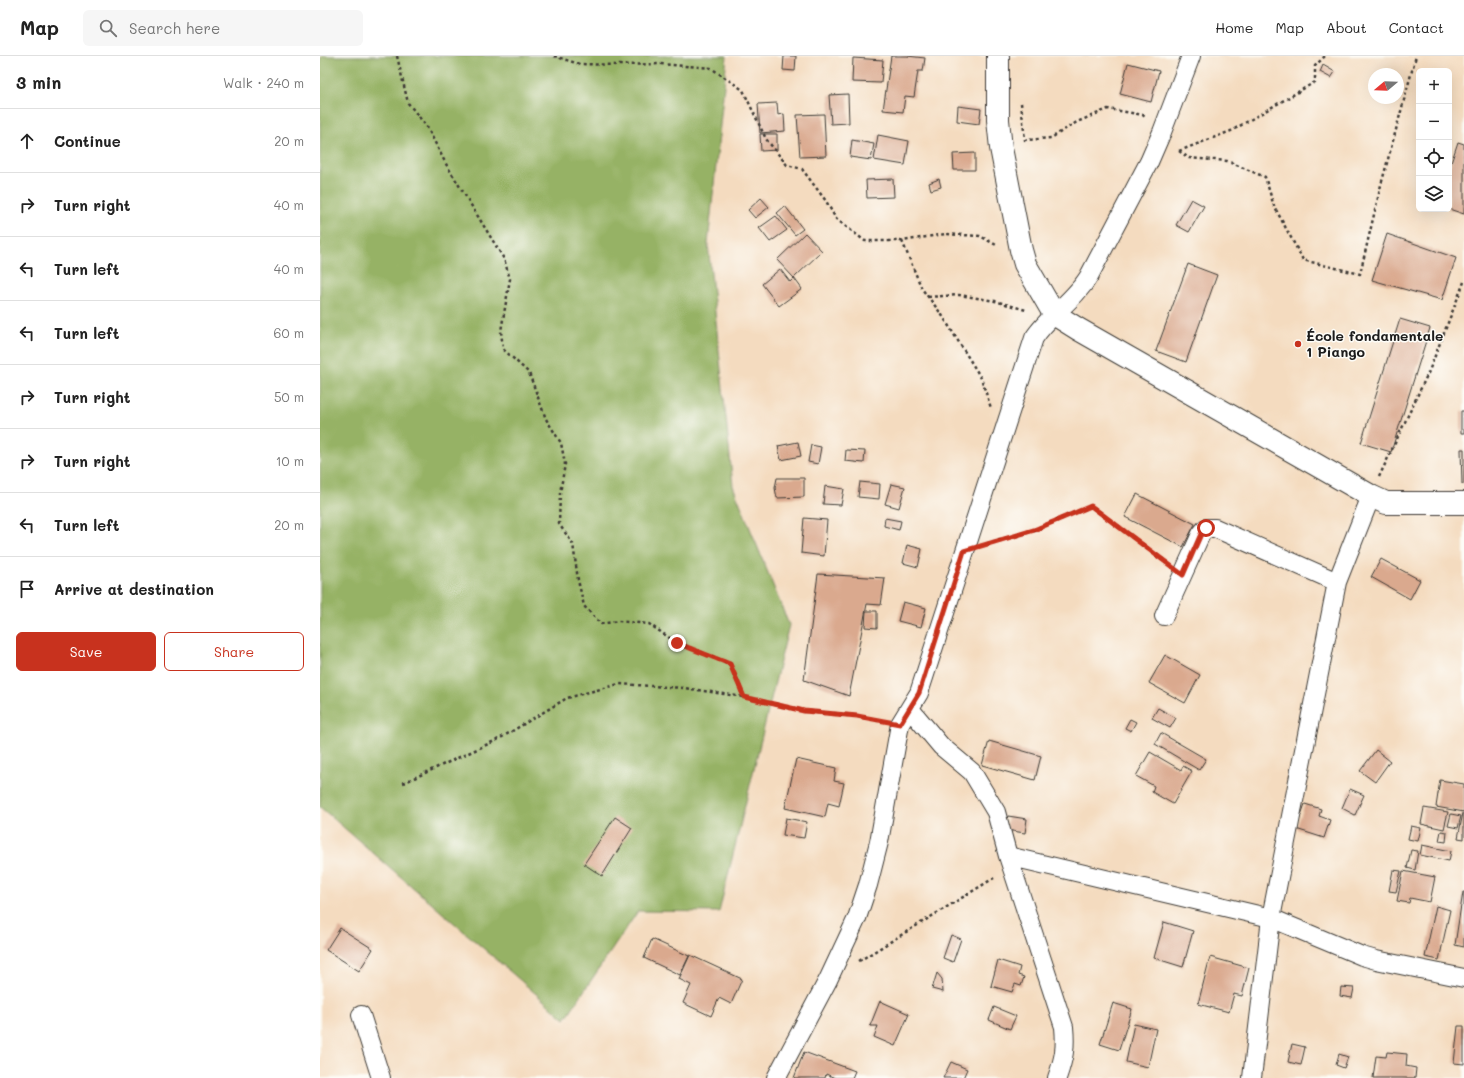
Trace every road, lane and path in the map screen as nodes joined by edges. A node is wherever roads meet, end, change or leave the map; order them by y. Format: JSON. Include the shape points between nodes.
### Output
{"nodes":[{"id":1,"x":397,"y":56,"type":"edge"},
{"id":2,"x":554,"y":56,"type":"edge"},
{"id":3,"x":998,"y":56,"type":"edge"},
{"id":4,"x":1191,"y":56,"type":"edge"},
{"id":5,"x":1325,"y":56,"type":"edge"},
{"id":6,"x":1416,"y":56,"type":"edge"},
{"id":7,"x":998,"y":102,"type":"junction"},
{"id":8,"x":1162,"y":132,"type":"junction"},
{"id":9,"x":902,"y":241,"type":"junction"},
{"id":10,"x":1025,"y":264,"type":"junction"},
{"id":11,"x":1464,"y":282,"type":"edge"},
{"id":12,"x":928,"y":297,"type":"junction"},
{"id":13,"x":1054,"y":314,"type":"junction"},
{"id":14,"x":1004,"y":429,"type":"junction"},
{"id":15,"x":1371,"y":496,"type":"junction"},
{"id":16,"x":1464,"y":503,"type":"edge"},
{"id":17,"x":964,"y":551,"type":"junction"},
{"id":18,"x":1183,"y":575,"type":"junction"},
{"id":19,"x":1337,"y":582,"type":"junction"},
{"id":20,"x":1164,"y":616,"type":"dead end"},
{"id":21,"x":744,"y":697,"type":"junction"},
{"id":22,"x":910,"y":709,"type":"junction"},
{"id":23,"x":900,"y":724,"type":"junction"},
{"id":24,"x":403,"y":783,"type":"dead end"},
{"id":25,"x":1008,"y":856,"type":"junction"},
{"id":26,"x":1271,"y":918,"type":"junction"},
{"id":27,"x":1464,"y":978,"type":"edge"},
{"id":28,"x":828,"y":980,"type":"junction"},
{"id":29,"x":360,"y":1015,"type":"dead end"},
{"id":30,"x":381,"y":1078,"type":"edge"},
{"id":31,"x":776,"y":1078,"type":"edge"},
{"id":32,"x":1057,"y":1078,"type":"edge"},
{"id":33,"x":1252,"y":1078,"type":"edge"}],
"edges":[{"from":1,"to":21,"type":"path","via":[[408,103],[427,128],[504,259],[510,279],[501,331],[503,349],[529,373],[546,419],[561,444],[565,464],[560,493],[559,524],[573,544],[584,606],[601,624],[618,621],[649,624],[677,643],[730,664]]},
{"from":2,"to":9,"type":"path","via":[[580,64],[661,64],[711,68],[743,90],[766,139],[787,165],[802,169],[836,219],[865,241]]},
{"from":3,"to":7,"type":"main road"},
{"from":4,"to":8,"type":"street"},
{"from":5,"to":6,"type":"path","via":[[1315,66],[1315,82],[1230,131],[1179,151],[1189,158],[1227,161],[1265,177],[1274,206],[1303,260],[1360,274]]},
{"from":7,"to":8,"type":"path","via":[[1021,101],[1025,140],[1051,138],[1077,122],[1108,109],[1143,115]]},
{"from":7,"to":10,"type":"main road","via":[[1001,148]]},
{"from":8,"to":13,"type":"street","via":[[1084,286]]},
{"from":9,"to":10,"type":"path","via":[[945,234],[980,236],[1013,253]]},
{"from":9,"to":12,"type":"path","via":[[922,289]]},
{"from":10,"to":13,"type":"main road"},
{"from":11,"to":15,"type":"path","via":[[1429,371]]},
{"from":12,"to":13,"type":"path","via":[[958,295]]},
{"from":12,"to":14,"type":"path","via":[[981,378],[991,409]]},
{"from":13,"to":14,"type":"street","via":[[1034,338]]},
{"from":13,"to":15,"type":"main road"},
{"from":14,"to":17,"type":"street"},
{"from":15,"to":16,"type":"main road","via":[[1386,503]]},
{"from":15,"to":19,"type":"street"},
{"from":17,"to":18,"type":"path","via":[[1034,530],[1091,506]]},
{"from":17,"to":22,"type":"street","via":[[919,693]]},
{"from":18,"to":19,"type":"street","via":[[1201,534],[1206,528],[1214,528]]},
{"from":18,"to":20,"type":"street"},
{"from":19,"to":26,"type":"street"},
{"from":21,"to":23,"type":"path","via":[[804,711],[857,716]]},
{"from":21,"to":24,"type":"path","via":[[684,688],[619,684],[567,698],[500,739]]},
{"from":22,"to":23,"type":"street"},
{"from":22,"to":25,"type":"street","via":[[941,746],[972,772],[996,812]]},
{"from":23,"to":28,"type":"street","via":[[879,842],[868,885],[857,918]]},
{"from":25,"to":26,"type":"street"},
{"from":25,"to":28,"type":"path","via":[[996,877]]},
{"from":25,"to":32,"type":"street","via":[[1064,1027],[1064,1058]]},
{"from":26,"to":27,"type":"street","via":[[1362,956]]},
{"from":26,"to":33,"type":"street"},
{"from":28,"to":31,"type":"street"},
{"from":29,"to":30,"type":"street"}]}
